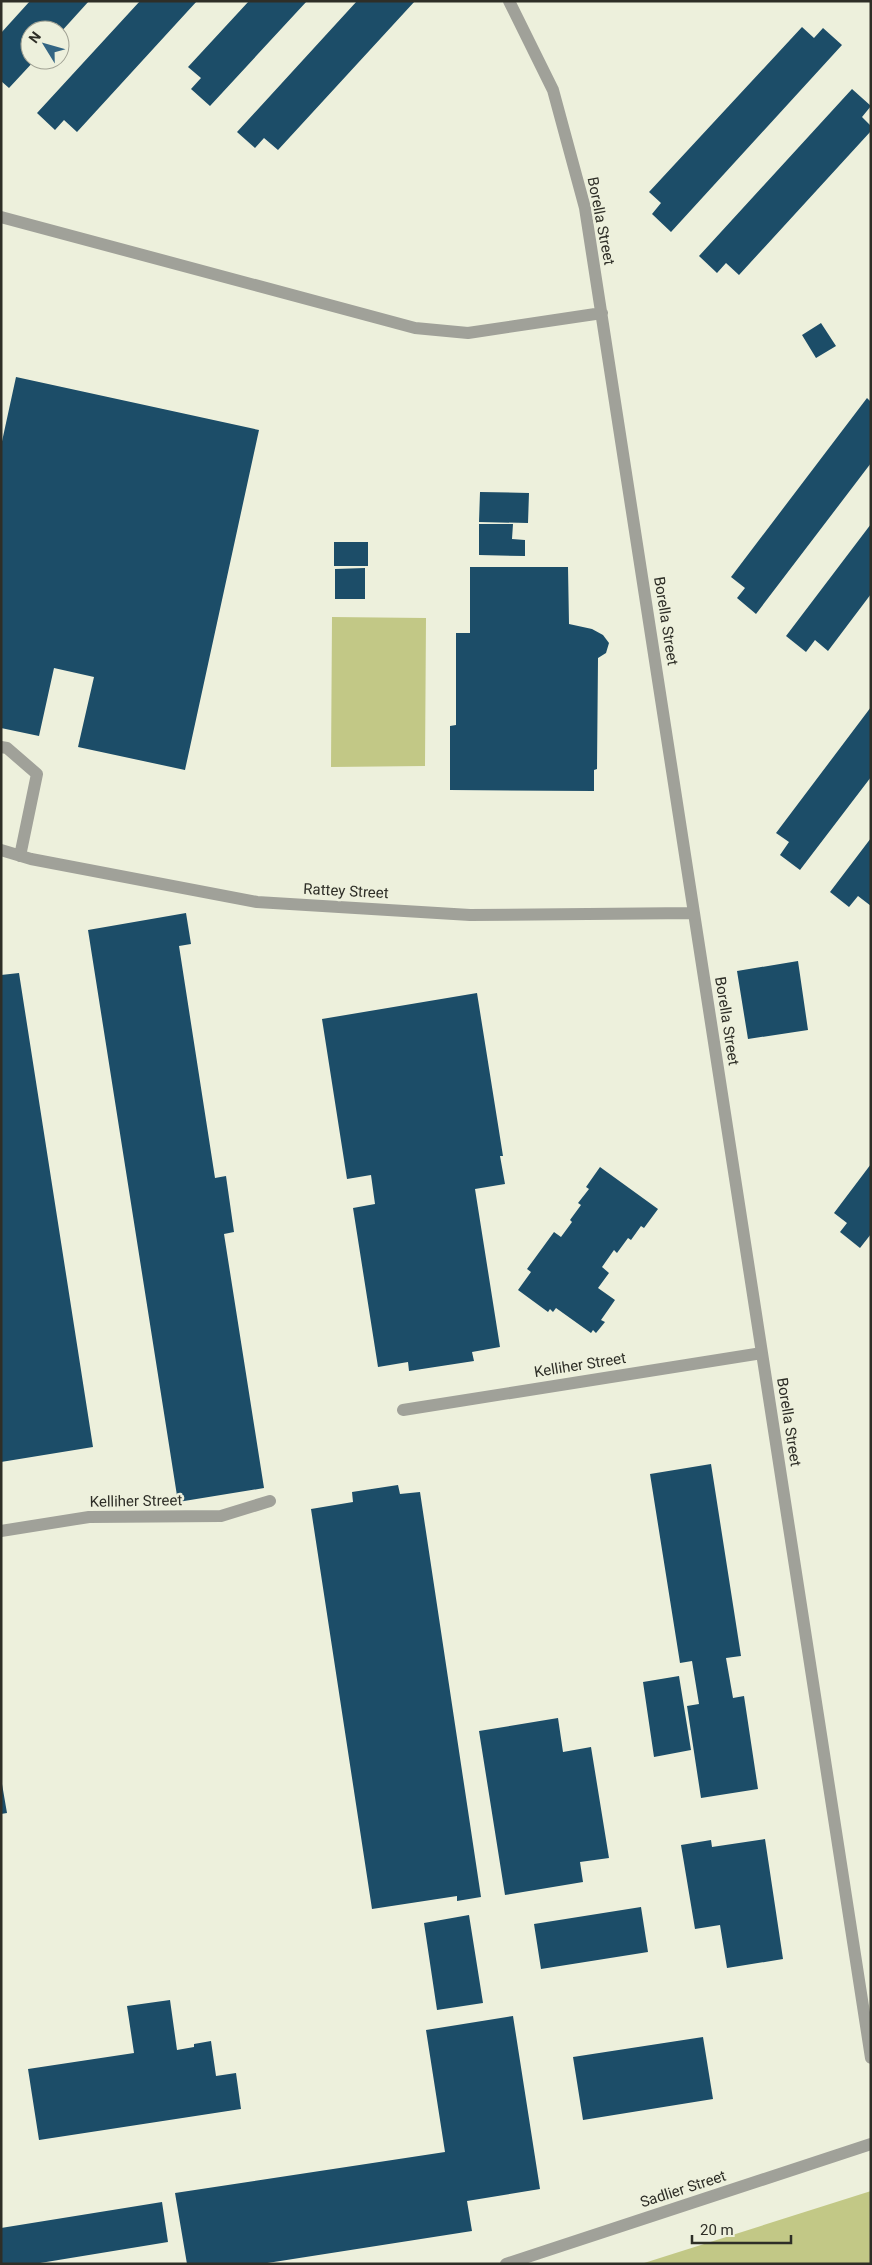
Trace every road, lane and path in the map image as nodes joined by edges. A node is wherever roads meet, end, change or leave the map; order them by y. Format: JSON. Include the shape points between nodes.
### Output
{"nodes":[{"id":1,"x":509,"y":1,"type":"edge"},
{"id":2,"x":1,"y":217,"type":"edge"},
{"id":3,"x":602,"y":313,"type":"junction"},
{"id":4,"x":1,"y":747,"type":"edge"},
{"id":5,"x":1,"y":850,"type":"edge"},
{"id":6,"x":20,"y":856,"type":"junction"},
{"id":7,"x":694,"y":913,"type":"junction"},
{"id":8,"x":762,"y":1352,"type":"junction"},
{"id":9,"x":403,"y":1410,"type":"dead end"},
{"id":10,"x":270,"y":1501,"type":"dead end"},
{"id":11,"x":1,"y":1531,"type":"edge"},
{"id":12,"x":871,"y":2058,"type":"edge"},
{"id":13,"x":871,"y":2144,"type":"edge"},
{"id":14,"x":506,"y":2264,"type":"edge"}],
"edges":[{"from":1,"to":3,"type":"lane","name":"Borella Street","via":[[553,90],[585,208]]},
{"from":2,"to":3,"type":"lane","via":[[415,328],[468,333]]},
{"from":3,"to":7,"type":"lane","name":"Borella Street"},
{"from":4,"to":6,"type":"lane","via":[[8,748],[37,774]]},
{"from":5,"to":6,"type":"lane","name":"Rattey Street"},
{"from":6,"to":7,"type":"lane","name":"Rattey Street","via":[[257,902],[470,915]]},
{"from":7,"to":8,"type":"lane","name":"Borella Street"},
{"from":8,"to":9,"type":"lane","name":"Kelliher Street"},
{"from":8,"to":12,"type":"lane","name":"Borella Street"},
{"from":10,"to":11,"type":"lane","name":"Kelliher Street","via":[[221,1516],[89,1517]]},
{"from":13,"to":14,"type":"lane","name":"Sadlier Street"}]}
